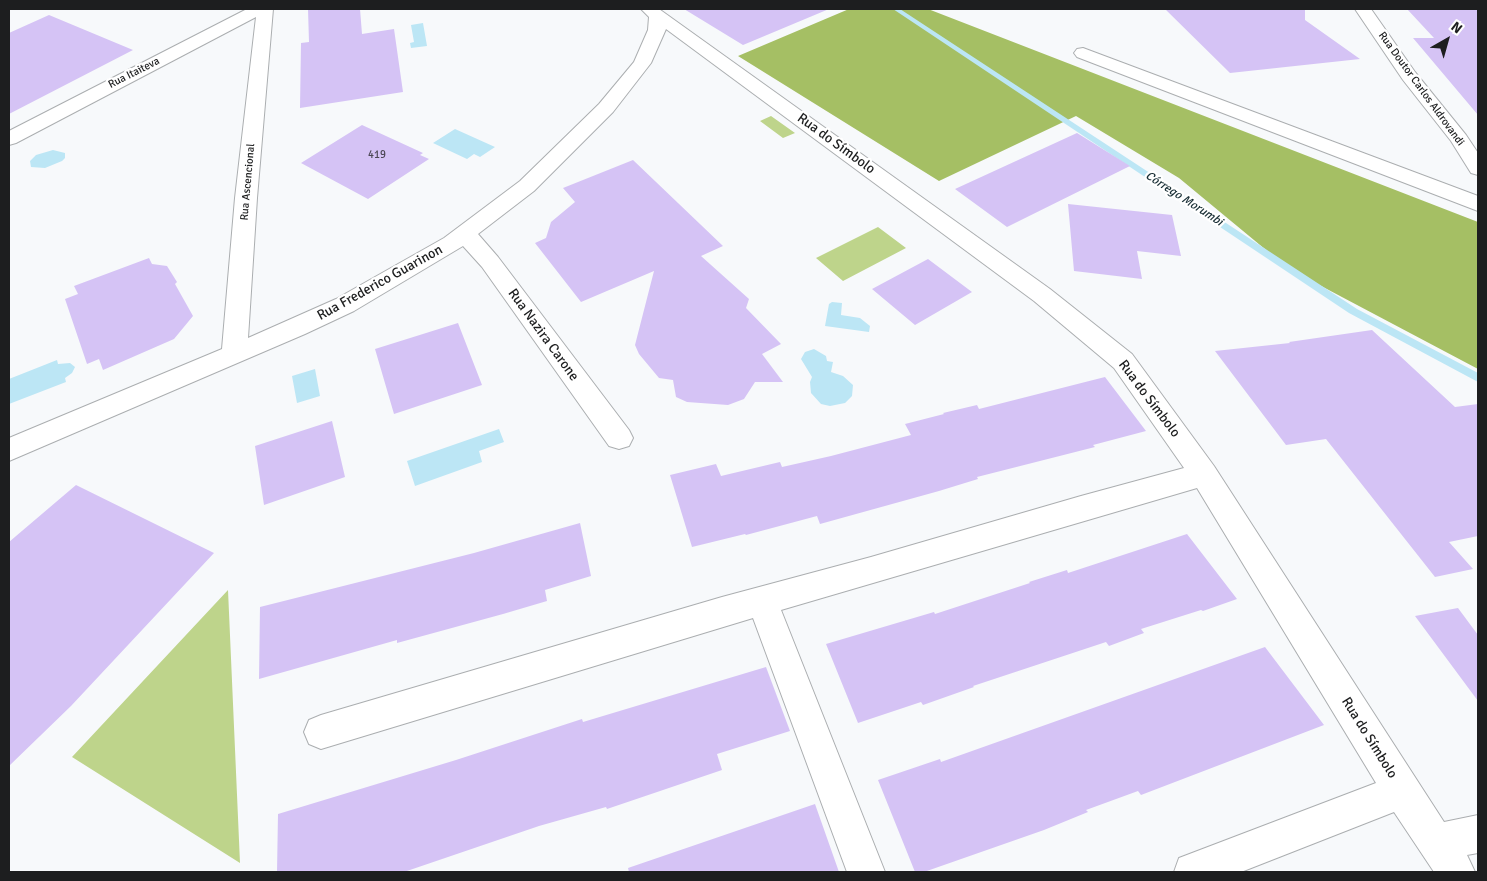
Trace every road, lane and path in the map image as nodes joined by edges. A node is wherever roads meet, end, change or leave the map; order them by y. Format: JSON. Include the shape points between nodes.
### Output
{"nodes":[{"id":1,"x":260,"y":9,"type":"edge"},
{"id":2,"x":265,"y":9,"type":"edge"},
{"id":3,"x":1363,"y":9,"type":"edge"},
{"id":4,"x":653,"y":12,"type":"edge"},
{"id":5,"x":1083,"y":53,"type":"dead end"},
{"id":6,"x":9,"y":139,"type":"edge"},
{"id":7,"x":1478,"y":169,"type":"edge"},
{"id":8,"x":1478,"y":204,"type":"edge"},
{"id":9,"x":465,"y":234,"type":"junction"},
{"id":10,"x":234,"y":355,"type":"junction"},
{"id":11,"x":619,"y":438,"type":"dead end"},
{"id":12,"x":9,"y":450,"type":"edge"},
{"id":13,"x":1204,"y":474,"type":"junction"},
{"id":14,"x":762,"y":601,"type":"junction"},
{"id":15,"x":321,"y":732,"type":"dead end"},
{"id":16,"x":1402,"y":792,"type":"junction"},
{"id":17,"x":1478,"y":834,"type":"edge"},
{"id":18,"x":1436,"y":842,"type":"junction"},
{"id":19,"x":866,"y":872,"type":"edge"},
{"id":20,"x":1193,"y":872,"type":"edge"},
{"id":21,"x":1456,"y":872,"type":"edge"}],
"edges":[{"from":1,"to":6,"type":"street","name":"Rua Itaiteva"},
{"from":2,"to":10,"type":"street","name":"Rua Ascencional"},
{"from":3,"to":7,"type":"street","name":"Rua Doutor Carlos Aldrovandi"},
{"from":4,"to":9,"type":"street","name":"Rua Frederico Guarinon","via":[[657,30],[642,64],[606,108],[527,186]]},
{"from":4,"to":13,"type":"street","name":"Rua do Símbolo","via":[[1042,295],[1123,361]]},
{"from":5,"to":8,"type":"street"},
{"from":9,"to":10,"type":"street","name":"Rua Frederico Guarinon","via":[[345,305]]},
{"from":9,"to":11,"type":"street","name":"Rua Nazira Carone","via":[[490,262]]},
{"from":10,"to":12,"type":"street","name":"Rua Frederico Guarinon"},
{"from":13,"to":14,"type":"street"},
{"from":13,"to":16,"type":"street","name":"Rua do Símbolo"},
{"from":14,"to":15,"type":"street"},
{"from":14,"to":19,"type":"street"},
{"from":16,"to":18,"type":"street","name":"Rua do Símbolo"},
{"from":16,"to":20,"type":"street"},
{"from":17,"to":18,"type":"street"},
{"from":18,"to":21,"type":"street","name":"Rua do Símbolo"}]}
